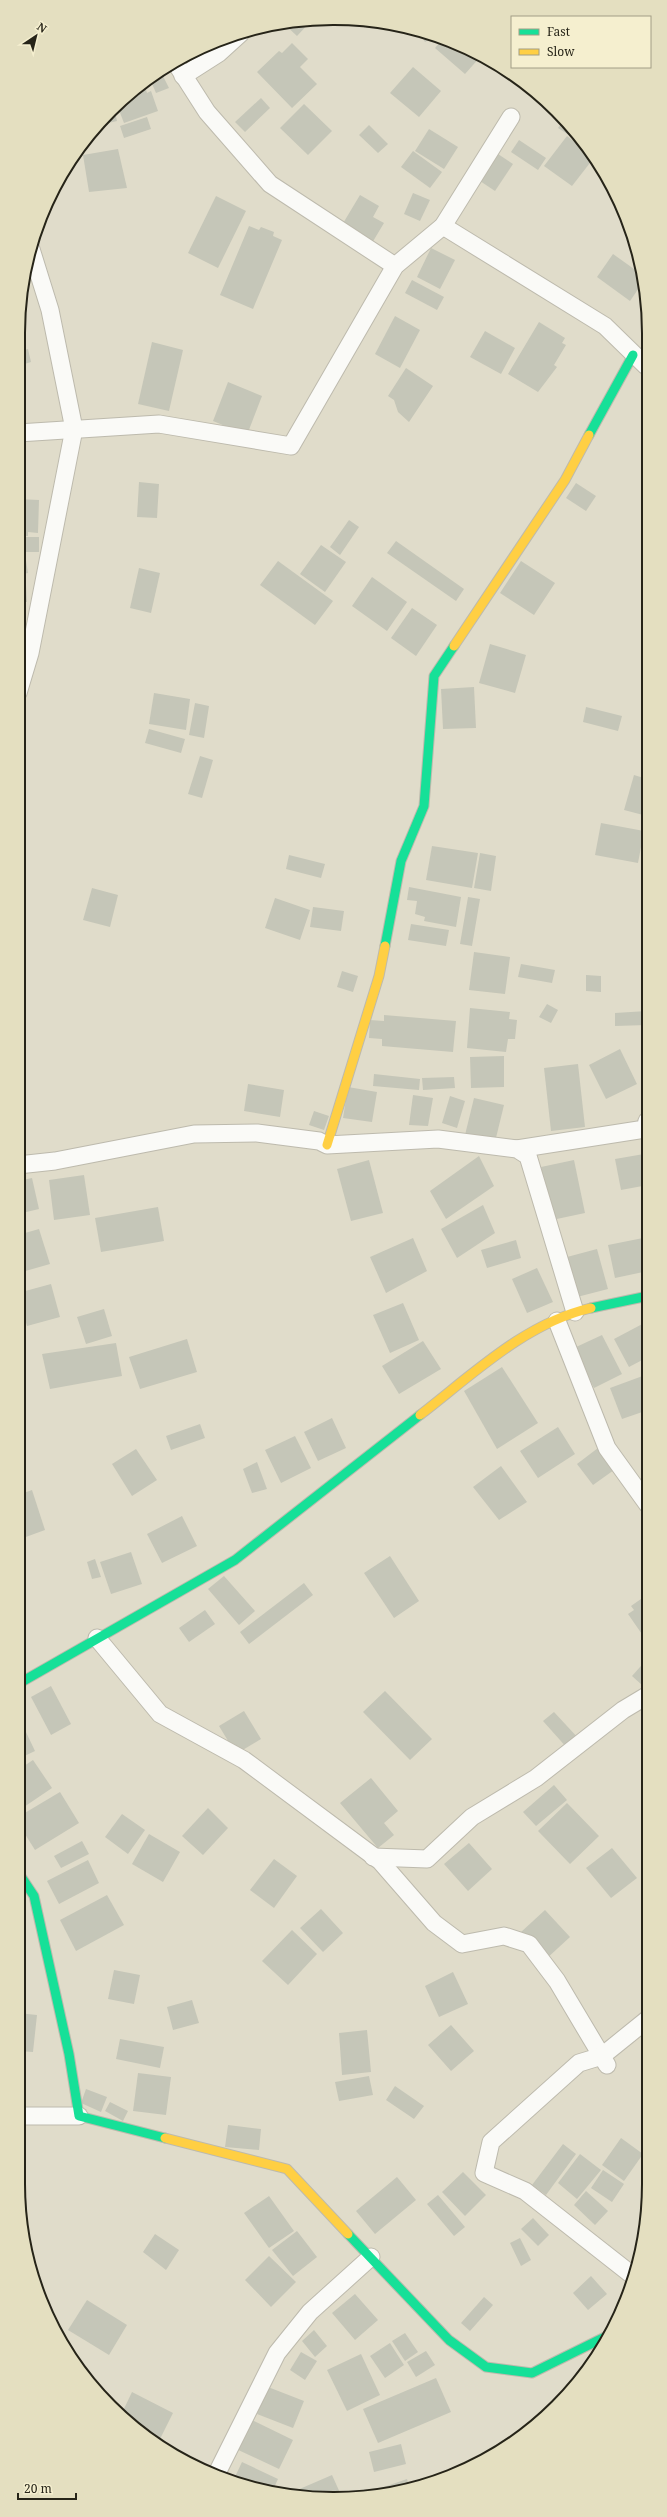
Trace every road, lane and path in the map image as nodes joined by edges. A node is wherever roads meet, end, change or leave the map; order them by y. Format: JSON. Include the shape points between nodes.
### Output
{"nodes":[{"id":1,"x":231,"y":42,"type":"edge"},
{"id":2,"x":179,"y":69,"type":"edge"},
{"id":3,"x":511,"y":117,"type":"dead end"},
{"id":4,"x":443,"y":226,"type":"junction"},
{"id":5,"x":34,"y":260,"type":"edge"},
{"id":6,"x":395,"y":266,"type":"junction"},
{"id":7,"x":633,"y":355,"type":"junction"},
{"id":8,"x":642,"y":363,"type":"edge"},
{"id":9,"x":74,"y":429,"type":"junction"},
{"id":10,"x":25,"y":432,"type":"edge"},
{"id":11,"x":25,"y":670,"type":"edge"},
{"id":12,"x":642,"y":1129,"type":"edge"},
{"id":13,"x":327,"y":1145,"type":"junction"},
{"id":14,"x":517,"y":1149,"type":"junction"},
{"id":15,"x":25,"y":1164,"type":"edge"},
{"id":16,"x":642,"y":1297,"type":"edge"},
{"id":17,"x":575,"y":1312,"type":"junction"},
{"id":18,"x":557,"y":1321,"type":"junction"},
{"id":19,"x":642,"y":1497,"type":"edge"},
{"id":20,"x":97,"y":1638,"type":"junction"},
{"id":21,"x":25,"y":1680,"type":"edge"},
{"id":22,"x":642,"y":1699,"type":"edge"},
{"id":23,"x":373,"y":1857,"type":"junction"},
{"id":24,"x":25,"y":1882,"type":"edge"},
{"id":25,"x":642,"y":2025,"type":"edge"},
{"id":26,"x":604,"y":2060,"type":"junction"},
{"id":27,"x":25,"y":2116,"type":"edge"},
{"id":28,"x":79,"y":2116,"type":"junction"},
{"id":29,"x":371,"y":2257,"type":"junction"},
{"id":30,"x":629,"y":2272,"type":"edge"},
{"id":31,"x":600,"y":2339,"type":"edge"},
{"id":32,"x":218,"y":2470,"type":"edge"}],
"edges":[{"from":1,"to":2,"type":"street","via":[[219,53]]},
{"from":2,"to":6,"type":"street","via":[[207,112],[270,184]]},
{"from":3,"to":4,"type":"street"},
{"from":4,"to":6,"type":"street"},
{"from":4,"to":7,"type":"street","via":[[605,326]]},
{"from":5,"to":9,"type":"street","via":[[50,310]]},
{"from":6,"to":9,"type":"street","via":[[291,446],[159,424]]},
{"from":7,"to":8,"type":"street"},
{"from":7,"to":13,"type":"street","via":[[565,480],[434,676],[424,806],[401,861],[379,976]]},
{"from":9,"to":10,"type":"street"},
{"from":9,"to":11,"type":"street"},
{"from":12,"to":14,"type":"street"},
{"from":13,"to":14,"type":"street","via":[[438,1140]]},
{"from":13,"to":15,"type":"street","via":[[319,1141],[257,1133],[194,1134],[55,1161]]},
{"from":14,"to":17,"type":"street","via":[[528,1156]]},
{"from":16,"to":17,"type":"street"},
{"from":17,"to":18,"type":"street"},
{"from":18,"to":19,"type":"street","via":[[607,1448]]},
{"from":18,"to":20,"type":"street","via":[[514,1342],[234,1560]]},
{"from":20,"to":21,"type":"street"},
{"from":20,"to":23,"type":"street","via":[[160,1714],[244,1760]]},
{"from":22,"to":23,"type":"street","via":[[623,1710],[536,1778],[472,1817],[427,1859]]},
{"from":23,"to":26,"type":"street","via":[[434,1923],[462,1944],[504,1936],[529,1944],[557,1981]]},
{"from":24,"to":28,"type":"street","via":[[34,1896],[69,2054]]},
{"from":25,"to":26,"type":"street"},
{"from":26,"to":30,"type":"street","via":[[579,2063],[490,2142],[484,2173],[525,2191]]},
{"from":27,"to":28,"type":"street"},
{"from":28,"to":29,"type":"street","via":[[287,2169]]},
{"from":29,"to":31,"type":"street","via":[[449,2340],[486,2367],[532,2373]]},
{"from":29,"to":32,"type":"street","via":[[310,2312],[277,2353]]}]}
